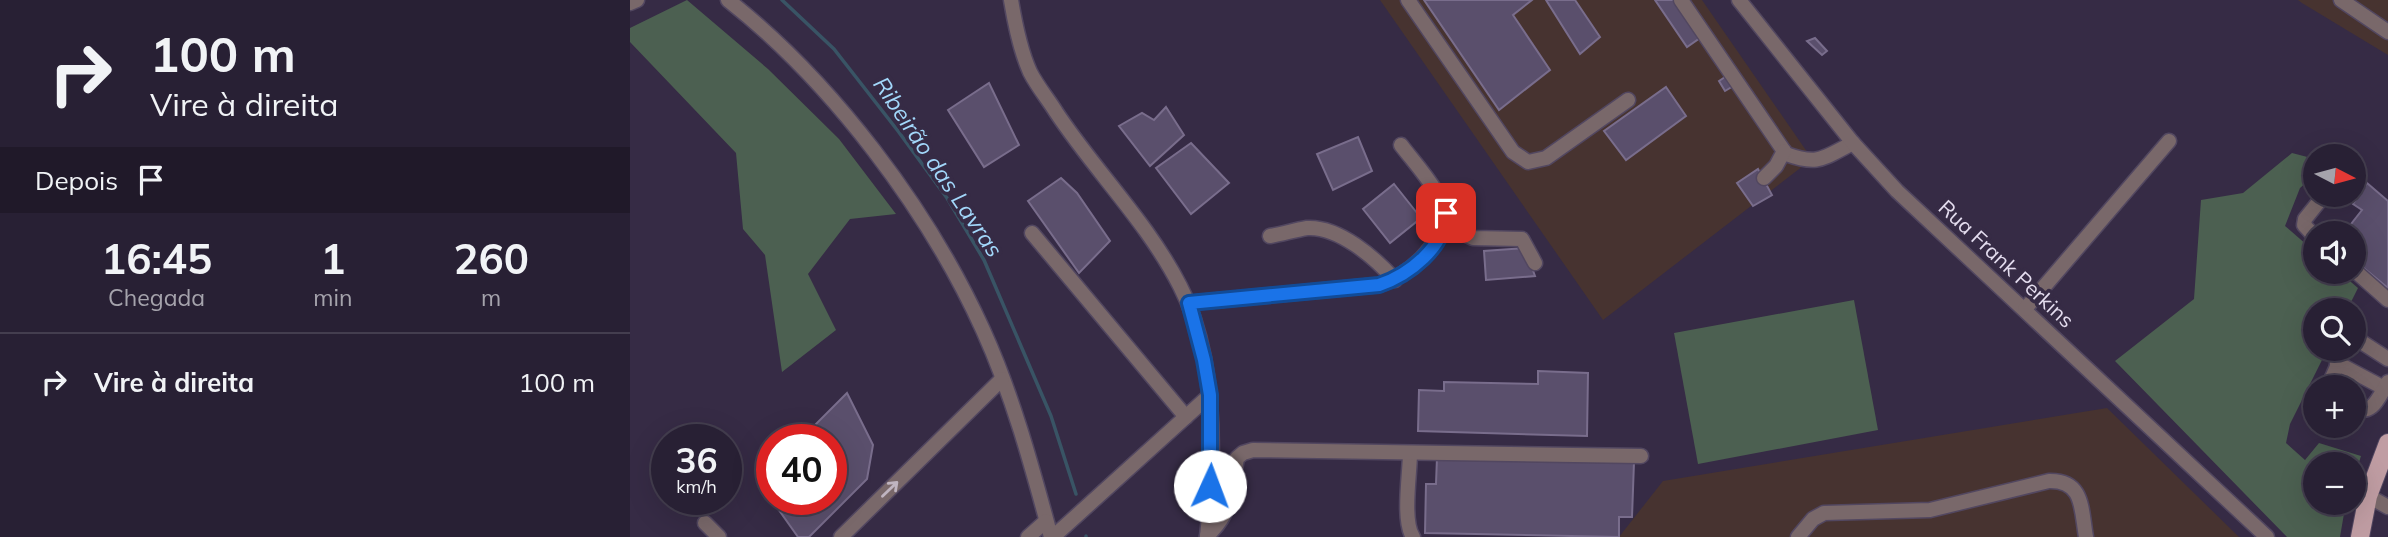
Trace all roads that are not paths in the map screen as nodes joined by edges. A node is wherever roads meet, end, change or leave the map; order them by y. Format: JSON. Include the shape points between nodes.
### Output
{"nodes":[{"id":1,"x":637,"y":0,"type":"edge"},
{"id":2,"x":728,"y":0,"type":"edge"},
{"id":3,"x":1011,"y":0,"type":"edge"},
{"id":4,"x":1408,"y":0,"type":"edge"},
{"id":5,"x":1681,"y":0,"type":"edge"},
{"id":6,"x":1740,"y":0,"type":"edge"},
{"id":7,"x":2341,"y":0,"type":"edge"},
{"id":8,"x":630,"y":3,"type":"edge"},
{"id":9,"x":2388,"y":32,"type":"edge"},
{"id":10,"x":1628,"y":100,"type":"dead end"},
{"id":11,"x":2169,"y":141,"type":"dead end"},
{"id":12,"x":1853,"y":142,"type":"junction"},
{"id":13,"x":1401,"y":145,"type":"dead end"},
{"id":14,"x":1784,"y":151,"type":"junction"},
{"id":15,"x":1764,"y":178,"type":"dead end"},
{"id":16,"x":1445,"y":225,"type":"junction"},
{"id":17,"x":1032,"y":233,"type":"dead end"},
{"id":18,"x":1270,"y":236,"type":"dead end"},
{"id":19,"x":1535,"y":263,"type":"dead end"},
{"id":20,"x":1395,"y":280,"type":"junction"},
{"id":21,"x":2366,"y":281,"type":"edge"},
{"id":22,"x":2388,"y":300,"type":"edge"},
{"id":23,"x":1189,"y":303,"type":"junction"},
{"id":24,"x":2025,"y":309,"type":"junction"},
{"id":25,"x":2366,"y":345,"type":"edge"},
{"id":26,"x":2388,"y":359,"type":"edge"},
{"id":27,"x":2337,"y":363,"type":"joint"},
{"id":28,"x":2332,"y":375,"type":"edge"},
{"id":29,"x":1002,"y":379,"type":"junction"},
{"id":30,"x":2386,"y":385,"type":"edge"},
{"id":31,"x":1210,"y":395,"type":"junction"},
{"id":32,"x":2366,"y":410,"type":"edge"},
{"id":33,"x":1186,"y":417,"type":"junction"},
{"id":34,"x":2388,"y":443,"type":"edge"},
{"id":35,"x":1410,"y":453,"type":"junction"},
{"id":36,"x":1640,"y":456,"type":"dead end"},
{"id":37,"x":2368,"y":496,"type":"junction"},
{"id":38,"x":2388,"y":507,"type":"edge"},
{"id":39,"x":1046,"y":521,"type":"junction"},
{"id":40,"x":705,"y":523,"type":"dead end"},
{"id":41,"x":719,"y":537,"type":"edge"},
{"id":42,"x":841,"y":537,"type":"edge"},
{"id":43,"x":1028,"y":537,"type":"edge"},
{"id":44,"x":1052,"y":537,"type":"edge"},
{"id":45,"x":1207,"y":537,"type":"edge"},
{"id":46,"x":1413,"y":537,"type":"edge"},
{"id":47,"x":1798,"y":537,"type":"edge"},
{"id":48,"x":2086,"y":537,"type":"edge"},
{"id":49,"x":2267,"y":537,"type":"edge"},
{"id":50,"x":2360,"y":537,"type":"edge"}],
"edges":[{"from":1,"to":8,"type":"street"},
{"from":2,"to":29,"type":"street","via":[[810,74],[910,199],[966,296]]},
{"from":3,"to":23,"type":"street","via":[[1031,73],[1072,136],[1157,248]]},
{"from":4,"to":10,"type":"street","via":[[1513,152],[1528,162],[1546,158]]},
{"from":5,"to":14,"type":"street"},
{"from":6,"to":12,"type":"street","name":"Rua Frank Perkins"},
{"from":7,"to":9,"type":"street"},
{"from":11,"to":24,"type":"street"},
{"from":12,"to":14,"type":"street","via":[[1818,161],[1802,160]]},
{"from":12,"to":24,"type":"street","name":"Rua Frank Perkins","via":[[1897,191]]},
{"from":13,"to":16,"type":"street","via":[[1437,194],[1446,213]]},
{"from":14,"to":15,"type":"street"},
{"from":16,"to":19,"type":"street","via":[[1473,238],[1522,239]]},
{"from":16,"to":20,"type":"street","via":[[1426,254]]},
{"from":17,"to":33,"type":"street"},
{"from":18,"to":20,"type":"street","via":[[1324,229],[1361,248]]},
{"from":20,"to":23,"type":"street"},
{"from":21,"to":22,"type":"street"},
{"from":23,"to":31,"type":"street"},
{"from":24,"to":49,"type":"street","name":"Rua Frank Perkins"},
{"from":25,"to":26,"type":"street"},
{"from":27,"to":28,"type":"street"},
{"from":27,"to":30,"type":"street"},
{"from":29,"to":39,"type":"street"},
{"from":42,"to":29,"type":"street","one_way":true},
{"from":30,"to":32,"type":"street","via":[[2374,406]]},
{"from":31,"to":33,"type":"street"},
{"from":31,"to":45,"type":"street"},
{"from":33,"to":44,"type":"street"},
{"from":34,"to":37,"type":"main road"},
{"from":35,"to":36,"type":"street"},
{"from":35,"to":45,"type":"street","via":[[1243,453],[1237,458],[1227,512]]},
{"from":35,"to":46,"type":"street","via":[[1408,519]]},
{"from":37,"to":38,"type":"street"},
{"from":37,"to":50,"type":"main road"},
{"from":39,"to":43,"type":"street"},
{"from":39,"to":44,"type":"street"},
{"from":40,"to":41,"type":"street"},
{"from":47,"to":48,"type":"street","via":[[1824,513],[1930,510],[2061,481],[2076,491]]}]}
